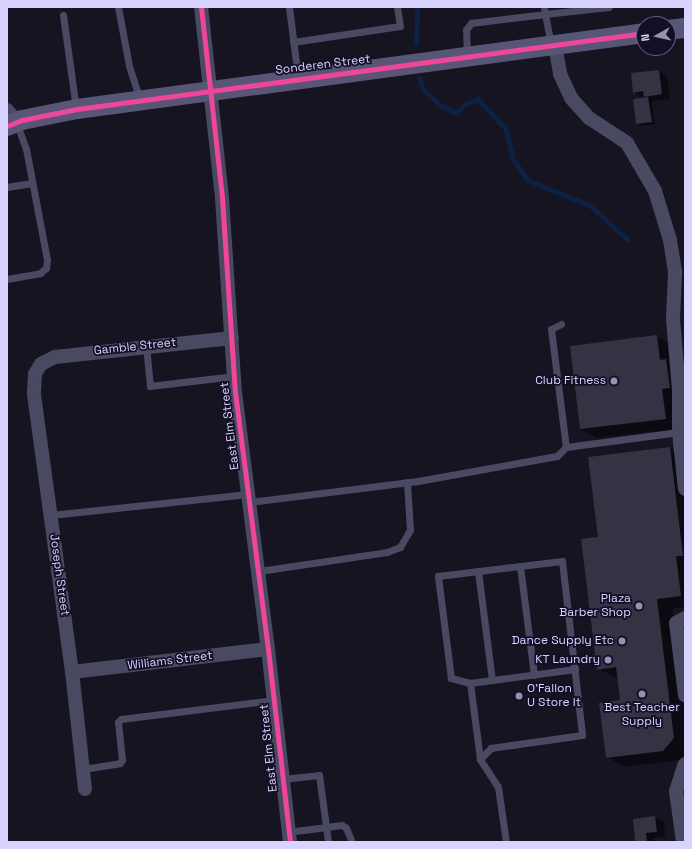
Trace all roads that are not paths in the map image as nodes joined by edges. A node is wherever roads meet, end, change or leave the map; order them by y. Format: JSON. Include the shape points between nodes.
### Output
{"nodes":[{"id":1,"x":118,"y":7,"type":"edge"},
{"id":2,"x":201,"y":7,"type":"edge"},
{"id":3,"x":289,"y":7,"type":"edge"},
{"id":4,"x":397,"y":7,"type":"edge"},
{"id":5,"x":609,"y":7,"type":"edge"},
{"id":6,"x":545,"y":11,"type":"edge"},
{"id":7,"x":64,"y":15,"type":"dead end"},
{"id":8,"x":636,"y":34,"type":"edge"},
{"id":9,"x":293,"y":42,"type":"junction"},
{"id":10,"x":553,"y":45,"type":"junction"},
{"id":11,"x":467,"y":56,"type":"junction"},
{"id":12,"x":298,"y":78,"type":"junction"},
{"id":13,"x":211,"y":90,"type":"junction"},
{"id":14,"x":140,"y":100,"type":"junction"},
{"id":15,"x":76,"y":109,"type":"junction"},
{"id":16,"x":10,"y":119,"type":"edge"},
{"id":17,"x":31,"y":183,"type":"junction"},
{"id":18,"x":7,"y":187,"type":"edge"},
{"id":19,"x":7,"y":279,"type":"edge"},
{"id":20,"x":561,"y":324,"type":"dead end"},
{"id":21,"x":232,"y":338,"type":"junction"},
{"id":22,"x":146,"y":346,"type":"junction"},
{"id":23,"x":41,"y":364,"type":"joint"},
{"id":24,"x":234,"y":376,"type":"junction"},
{"id":25,"x":679,"y":432,"type":"junction"},
{"id":26,"x":566,"y":447,"type":"junction"},
{"id":27,"x":407,"y":482,"type":"junction"},
{"id":28,"x":685,"y":489,"type":"edge"},
{"id":29,"x":249,"y":498,"type":"junction"},
{"id":30,"x":51,"y":515,"type":"junction"},
{"id":31,"x":520,"y":566,"type":"junction"},
{"id":32,"x":258,"y":571,"type":"junction"},
{"id":33,"x":478,"y":571,"type":"junction"},
{"id":34,"x":685,"y":618,"type":"edge"},
{"id":35,"x":268,"y":649,"type":"junction"},
{"id":36,"x":575,"y":669,"type":"junction"},
{"id":37,"x":72,"y":672,"type":"junction"},
{"id":38,"x":534,"y":675,"type":"junction"},
{"id":39,"x":492,"y":680,"type":"junction"},
{"id":40,"x":470,"y":683,"type":"junction"},
{"id":41,"x":685,"y":695,"type":"edge"},
{"id":42,"x":274,"y":700,"type":"junction"},
{"id":43,"x":480,"y":759,"type":"junction"},
{"id":44,"x":684,"y":768,"type":"edge"},
{"id":45,"x":83,"y":769,"type":"junction"},
{"id":46,"x":282,"y":779,"type":"junction"},
{"id":47,"x":85,"y":789,"type":"dead end"},
{"id":48,"x":326,"y":826,"type":"junction"},
{"id":49,"x":289,"y":837,"type":"edge"},
{"id":50,"x":328,"y":842,"type":"edge"},
{"id":51,"x":352,"y":842,"type":"edge"},
{"id":52,"x":506,"y":842,"type":"edge"},
{"id":53,"x":683,"y":842,"type":"edge"}],
"edges":[{"from":1,"to":14,"type":"lane","via":[[129,66]]},
{"from":2,"to":13,"type":"street","name":"East Elm Street"},
{"from":3,"to":9,"type":"lane"},
{"from":4,"to":9,"type":"lane","via":[[400,26]]},
{"from":5,"to":6,"type":"lane"},
{"from":6,"to":10,"type":"lane"},
{"from":6,"to":11,"type":"lane","via":[[471,23],[466,30]]},
{"from":7,"to":15,"type":"lane"},
{"from":8,"to":10,"type":"street","name":"Sonderen Street"},
{"from":9,"to":12,"type":"lane"},
{"from":10,"to":11,"type":"street","name":"Sonderen Street"},
{"from":10,"to":25,"type":"street","via":[[560,74],[571,98],[589,118],[627,143],[660,206],[670,240],[675,274],[673,319],[679,390]]},
{"from":11,"to":12,"type":"street","name":"Sonderen Street"},
{"from":12,"to":13,"type":"street","name":"Sonderen Street"},
{"from":13,"to":14,"type":"street","name":"Sonderen Street"},
{"from":13,"to":21,"type":"street","name":"East Elm Street","via":[[223,206]]},
{"from":14,"to":15,"type":"street","name":"Sonderen Street"},
{"from":15,"to":16,"type":"street","name":"Sonderen Street"},
{"from":16,"to":17,"type":"lane","via":[[26,149]]},
{"from":17,"to":18,"type":"lane"},
{"from":17,"to":19,"type":"lane","via":[[47,260],[46,268],[40,273]]},
{"from":20,"to":26,"type":"lane","via":[[551,329]]},
{"from":21,"to":22,"type":"street","name":"Gamble Street"},
{"from":21,"to":24,"type":"street","name":"East Elm Street"},
{"from":22,"to":23,"type":"street","name":"Gamble Street","via":[[55,357]]},
{"from":22,"to":24,"type":"lane","via":[[150,386]]},
{"from":23,"to":30,"type":"street","name":"Joseph Street","via":[[35,374],[34,393]]},
{"from":24,"to":29,"type":"street","name":"East Elm Street"},
{"from":25,"to":26,"type":"lane"},
{"from":25,"to":28,"type":"street"},
{"from":26,"to":27,"type":"lane","via":[[557,456]]},
{"from":27,"to":29,"type":"lane"},
{"from":27,"to":32,"type":"lane","via":[[410,530],[400,547],[387,552]]},
{"from":29,"to":30,"type":"lane"},
{"from":29,"to":32,"type":"street","name":"East Elm Street"},
{"from":30,"to":37,"type":"street","name":"Joseph Street"},
{"from":31,"to":33,"type":"lane"},
{"from":31,"to":36,"type":"lane","via":[[562,561]]},
{"from":31,"to":38,"type":"lane"},
{"from":32,"to":35,"type":"street","name":"East Elm Street"},
{"from":33,"to":39,"type":"lane"},
{"from":33,"to":40,"type":"lane","via":[[438,576],[451,678]]},
{"from":34,"to":41,"type":"street","via":[[676,623]]},
{"from":35,"to":37,"type":"street","name":"Williams Street"},
{"from":35,"to":42,"type":"street","name":"East Elm Street"},
{"from":36,"to":38,"type":"lane"},
{"from":36,"to":43,"type":"lane","via":[[582,735],[490,748]]},
{"from":37,"to":45,"type":"street","name":"Joseph Street"},
{"from":38,"to":39,"type":"lane"},
{"from":39,"to":40,"type":"lane"},
{"from":40,"to":43,"type":"lane"},
{"from":42,"to":45,"type":"lane","via":[[121,718],[118,722],[122,760],[120,763]]},
{"from":42,"to":46,"type":"street","name":"East Elm Street"},
{"from":43,"to":52,"type":"lane","via":[[498,787]]},
{"from":44,"to":53,"type":"street","via":[[676,791]]},
{"from":45,"to":47,"type":"street","name":"Joseph Street"},
{"from":46,"to":48,"type":"lane","via":[[319,775]]},
{"from":46,"to":49,"type":"street","name":"East Elm Street"},
{"from":48,"to":49,"type":"lane"},
{"from":48,"to":50,"type":"lane"},
{"from":48,"to":51,"type":"lane","via":[[342,825]]}]}
